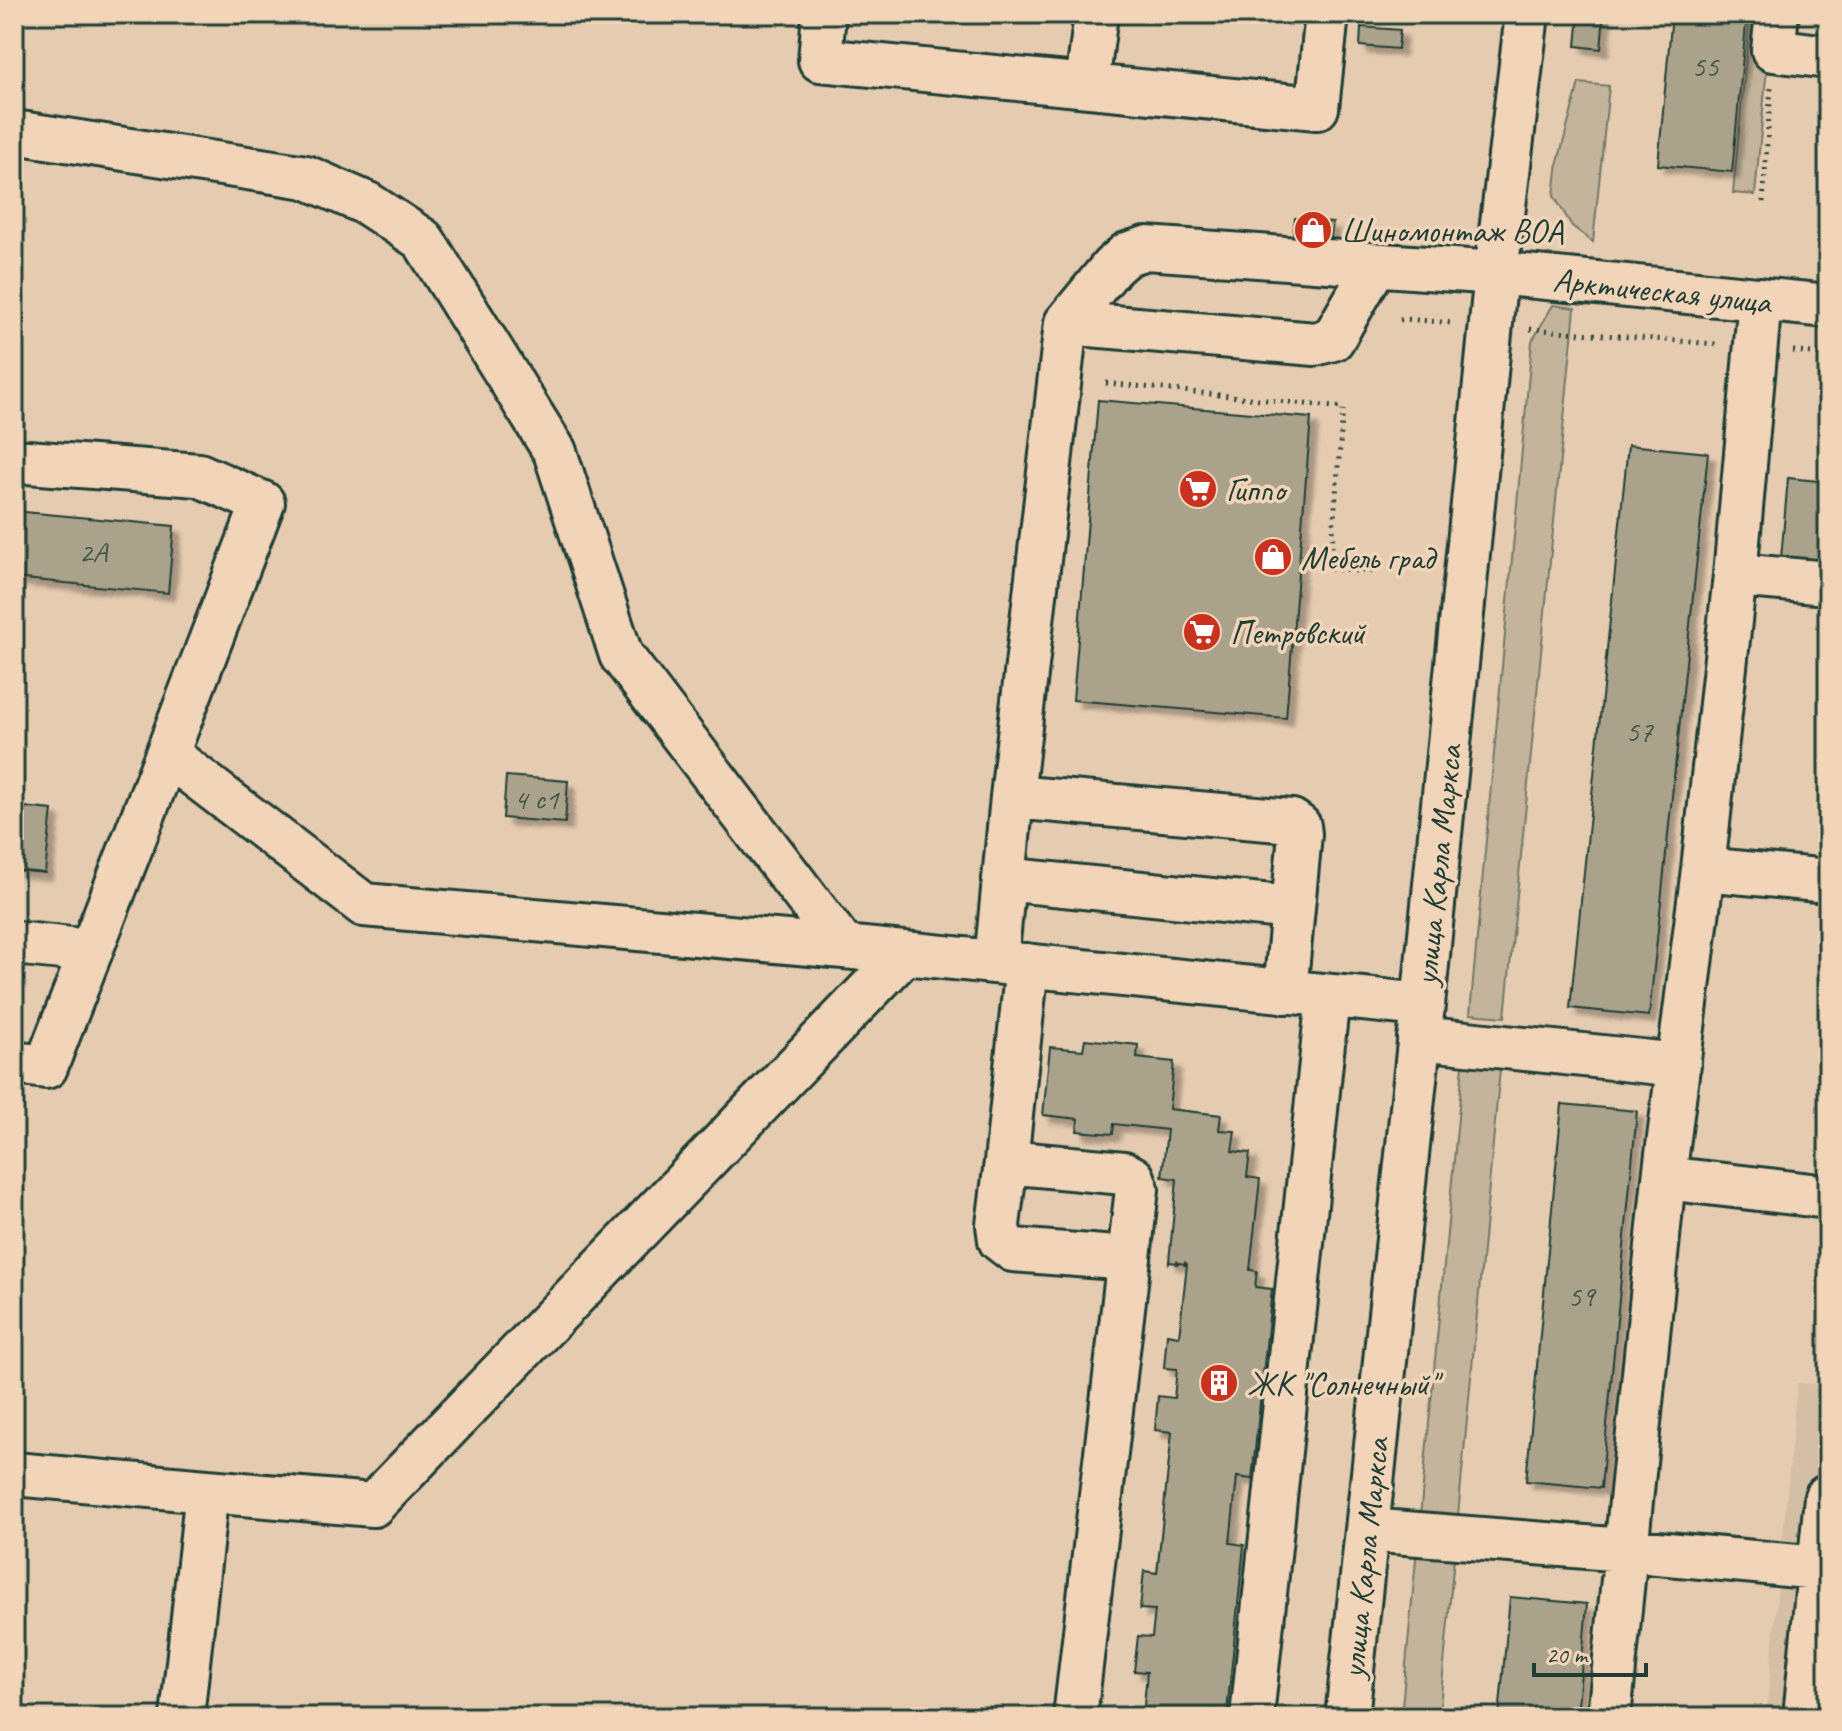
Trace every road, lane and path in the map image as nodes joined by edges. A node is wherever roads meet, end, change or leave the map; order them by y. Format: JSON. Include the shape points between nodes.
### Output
{"nodes":[{"id":1,"x":824,"y":14,"type":"edge"},
{"id":2,"x":1096,"y":14,"type":"edge"},
{"id":3,"x":1327,"y":14,"type":"edge"},
{"id":4,"x":1527,"y":14,"type":"edge"},
{"id":5,"x":1775,"y":32,"type":"edge"},
{"id":6,"x":1828,"y":57,"type":"edge"},
{"id":7,"x":1087,"y":85,"type":"junction"},
{"id":8,"x":14,"y":132,"type":"edge"},
{"id":9,"x":1763,"y":202,"type":"dead end"},
{"id":10,"x":1375,"y":266,"type":"junction"},
{"id":11,"x":1496,"y":273,"type":"junction"},
{"id":12,"x":1760,"y":299,"type":"junction"},
{"id":13,"x":1828,"y":306,"type":"edge"},
{"id":14,"x":1400,"y":320,"type":"dead end"},
{"id":15,"x":1066,"y":323,"type":"junction"},
{"id":16,"x":1454,"y":323,"type":"dead end"},
{"id":17,"x":1528,"y":329,"type":"dead end"},
{"id":18,"x":1756,"y":347,"type":"junction"},
{"id":19,"x":1828,"y":355,"type":"edge"},
{"id":20,"x":1106,"y":383,"type":"dead end"},
{"id":21,"x":14,"y":461,"type":"edge"},
{"id":22,"x":1372,"y":572,"type":"dead end"},
{"id":23,"x":1735,"y":575,"type":"junction"},
{"id":24,"x":1828,"y":583,"type":"edge"},
{"id":25,"x":167,"y":754,"type":"junction"},
{"id":26,"x":1012,"y":797,"type":"junction"},
{"id":27,"x":1703,"y":869,"type":"junction"},
{"id":28,"x":1004,"y":879,"type":"junction"},
{"id":29,"x":1828,"y":881,"type":"edge"},
{"id":30,"x":1293,"y":908,"type":"junction"},
{"id":31,"x":14,"y":943,"type":"edge"},
{"id":32,"x":844,"y":947,"type":"junction"},
{"id":33,"x":91,"y":951,"type":"junction"},
{"id":34,"x":904,"y":954,"type":"junction"},
{"id":35,"x":1011,"y":964,"type":"junction"},
{"id":36,"x":1285,"y":992,"type":"junction"},
{"id":37,"x":1328,"y":996,"type":"junction"},
{"id":38,"x":1421,"y":1022,"type":"junction"},
{"id":39,"x":14,"y":1063,"type":"edge"},
{"id":40,"x":1679,"y":1065,"type":"junction"},
{"id":41,"x":1006,"y":1162,"type":"junction"},
{"id":42,"x":1664,"y":1178,"type":"junction"},
{"id":43,"x":1828,"y":1197,"type":"edge"},
{"id":44,"x":1129,"y":1259,"type":"junction"},
{"id":45,"x":14,"y":1474,"type":"edge"},
{"id":46,"x":207,"y":1491,"type":"junction"},
{"id":47,"x":1828,"y":1497,"type":"edge"},
{"id":48,"x":1367,"y":1530,"type":"junction"},
{"id":49,"x":1625,"y":1550,"type":"junction"},
{"id":50,"x":1819,"y":1568,"type":"junction"},
{"id":51,"x":182,"y":1717,"type":"edge"},
{"id":52,"x":1075,"y":1717,"type":"edge"},
{"id":53,"x":1252,"y":1717,"type":"edge"},
{"id":54,"x":1347,"y":1717,"type":"edge"},
{"id":55,"x":1609,"y":1717,"type":"edge"},
{"id":56,"x":1805,"y":1717,"type":"edge"}],
"edges":[{"from":1,"to":7,"type":"street","via":[[820,60]]},
{"from":2,"to":7,"type":"street"},
{"from":3,"to":7,"type":"street","via":[[1317,108]]},
{"from":4,"to":11,"type":"street","name":"улица Карла Маркса"},
{"from":5,"to":6,"type":"street"},
{"from":5,"to":9,"type":"path"},
{"from":8,"to":32,"type":"street","via":[[306,177],[368,204],[423,240],[555,452],[621,655]]},
{"from":10,"to":11,"type":"street","name":"Арктическая улица"},
{"from":10,"to":15,"type":"street","name":"Арктическая улица","via":[[1146,248],[1127,254],[1112,267]]},
{"from":10,"to":15,"type":"street","via":[[1333,339],[1315,344]]},
{"from":11,"to":12,"type":"street","name":"Арктическая улица"},
{"from":11,"to":38,"type":"street","name":"улица Карла Маркса"},
{"from":12,"to":13,"type":"street","name":"Арктическая улица"},
{"from":12,"to":18,"type":"street"},
{"from":14,"to":16,"type":"path"},
{"from":15,"to":26,"type":"street"},
{"from":17,"to":18,"type":"path"},
{"from":18,"to":19,"type":"path"},
{"from":18,"to":23,"type":"street"},
{"from":20,"to":22,"type":"path","via":[[1343,408],[1330,569]]},
{"from":21,"to":25,"type":"street","via":[[199,475],[263,503]]},
{"from":23,"to":24,"type":"street"},
{"from":23,"to":27,"type":"street"},
{"from":25,"to":32,"type":"street","via":[[364,905]]},
{"from":25,"to":33,"type":"street"},
{"from":26,"to":28,"type":"street"},
{"from":26,"to":30,"type":"street","via":[[1292,821],[1300,834]]},
{"from":27,"to":29,"type":"street"},
{"from":27,"to":40,"type":"street"},
{"from":28,"to":30,"type":"street"},
{"from":28,"to":35,"type":"street"},
{"from":30,"to":36,"type":"street"},
{"from":31,"to":33,"type":"street"},
{"from":32,"to":34,"type":"street"},
{"from":33,"to":39,"type":"street","via":[[46,1067]]},
{"from":34,"to":35,"type":"street"},
{"from":34,"to":46,"type":"street","via":[[373,1505]]},
{"from":35,"to":36,"type":"street"},
{"from":35,"to":41,"type":"street"},
{"from":36,"to":37,"type":"street"},
{"from":37,"to":38,"type":"street"},
{"from":37,"to":53,"type":"street"},
{"from":38,"to":40,"type":"street"},
{"from":38,"to":48,"type":"street","name":"улица Карла Маркса"},
{"from":40,"to":42,"type":"street"},
{"from":41,"to":44,"type":"street","via":[[1133,1178],[1137,1189]]},
{"from":41,"to":44,"type":"street","via":[[1000,1240],[1013,1250]]},
{"from":42,"to":43,"type":"street"},
{"from":42,"to":49,"type":"street"},
{"from":44,"to":52,"type":"street"},
{"from":45,"to":46,"type":"street"},
{"from":46,"to":51,"type":"street"},
{"from":47,"to":50,"type":"street"},
{"from":48,"to":49,"type":"street"},
{"from":48,"to":54,"type":"street","name":"улица Карла Маркса"},
{"from":49,"to":50,"type":"street"},
{"from":49,"to":55,"type":"street"},
{"from":50,"to":56,"type":"street"}]}
